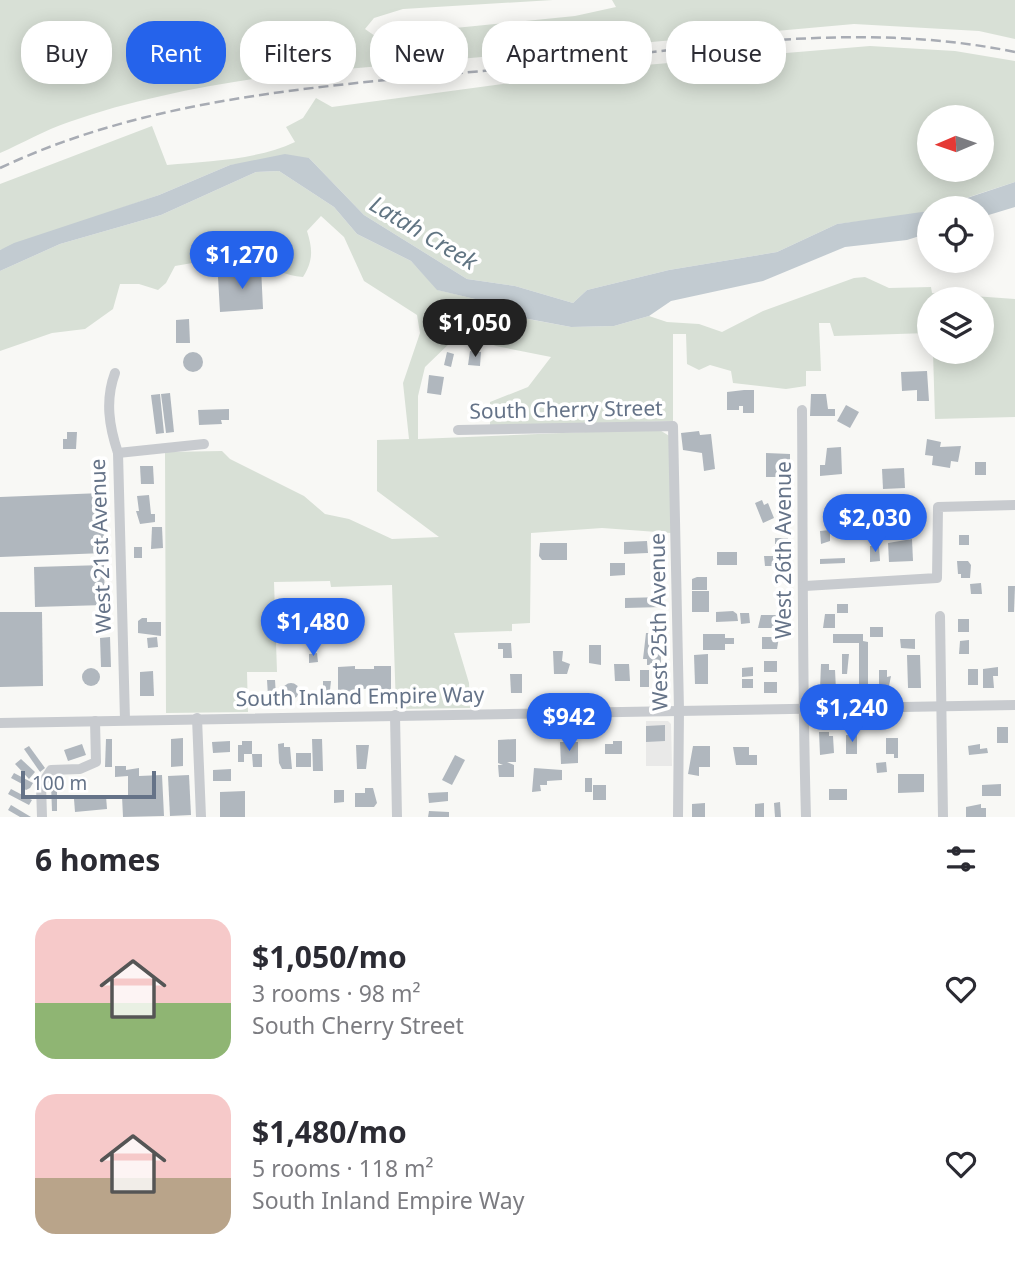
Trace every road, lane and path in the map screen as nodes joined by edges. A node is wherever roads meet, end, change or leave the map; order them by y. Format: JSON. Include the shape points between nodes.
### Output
{"nodes":[{"id":1,"x":115,"y":373,"type":"dead end"},
{"id":2,"x":802,"y":410,"type":"dead end"},
{"id":3,"x":673,"y":426,"type":"joint"},
{"id":4,"x":458,"y":430,"type":"dead end"},
{"id":5,"x":204,"y":444,"type":"dead end"},
{"id":6,"x":118,"y":453,"type":"junction"},
{"id":7,"x":1015,"y":505,"type":"edge"},
{"id":8,"x":805,"y":586,"type":"junction"},
{"id":9,"x":940,"y":616,"type":"dead end"},
{"id":10,"x":1015,"y":705,"type":"edge"},
{"id":11,"x":942,"y":706,"type":"junction"},
{"id":12,"x":803,"y":708,"type":"junction"},
{"id":13,"x":679,"y":710,"type":"junction"},
{"id":14,"x":395,"y":715,"type":"junction"},
{"id":15,"x":197,"y":718,"type":"junction"},
{"id":16,"x":125,"y":720,"type":"junction"},
{"id":17,"x":96,"y":721,"type":"junction"},
{"id":18,"x":0,"y":723,"type":"edge"},
{"id":19,"x":42,"y":817,"type":"edge"},
{"id":20,"x":201,"y":817,"type":"edge"},
{"id":21,"x":397,"y":817,"type":"edge"},
{"id":22,"x":678,"y":817,"type":"edge"},
{"id":23,"x":806,"y":817,"type":"edge"},
{"id":24,"x":943,"y":817,"type":"edge"}],
"edges":[{"from":1,"to":6,"type":"street","name":"West 21st Avenue","via":[[108,393]]},
{"from":2,"to":8,"type":"street","name":"West 26th Avenue"},
{"from":3,"to":4,"type":"street","name":"South Cherry Street"},
{"from":3,"to":13,"type":"street","name":"West 25th Avenue"},
{"from":5,"to":6,"type":"street"},
{"from":6,"to":16,"type":"street","name":"West 21st Avenue"},
{"from":7,"to":8,"type":"street","via":[[938,507],[937,578]]},
{"from":8,"to":12,"type":"street","name":"West 26th Avenue"},
{"from":9,"to":11,"type":"street"},
{"from":10,"to":11,"type":"street","name":"South Inland Empire Way"},
{"from":11,"to":12,"type":"street","name":"South Inland Empire Way"},
{"from":11,"to":24,"type":"street"},
{"from":12,"to":13,"type":"street","name":"South Inland Empire Way"},
{"from":12,"to":23,"type":"street","name":"West 26th Avenue"},
{"from":13,"to":14,"type":"street","name":"South Inland Empire Way"},
{"from":13,"to":22,"type":"street","name":"West 25th Avenue"},
{"from":14,"to":15,"type":"street","name":"South Inland Empire Way"},
{"from":14,"to":21,"type":"street"},
{"from":15,"to":16,"type":"street","name":"South Inland Empire Way"},
{"from":15,"to":20,"type":"street"},
{"from":16,"to":17,"type":"street","name":"South Inland Empire Way"},
{"from":17,"to":18,"type":"street","name":"South Inland Empire Way"},
{"from":17,"to":19,"type":"street","via":[[96,762],[80,769],[51,770],[41,785]]}]}
